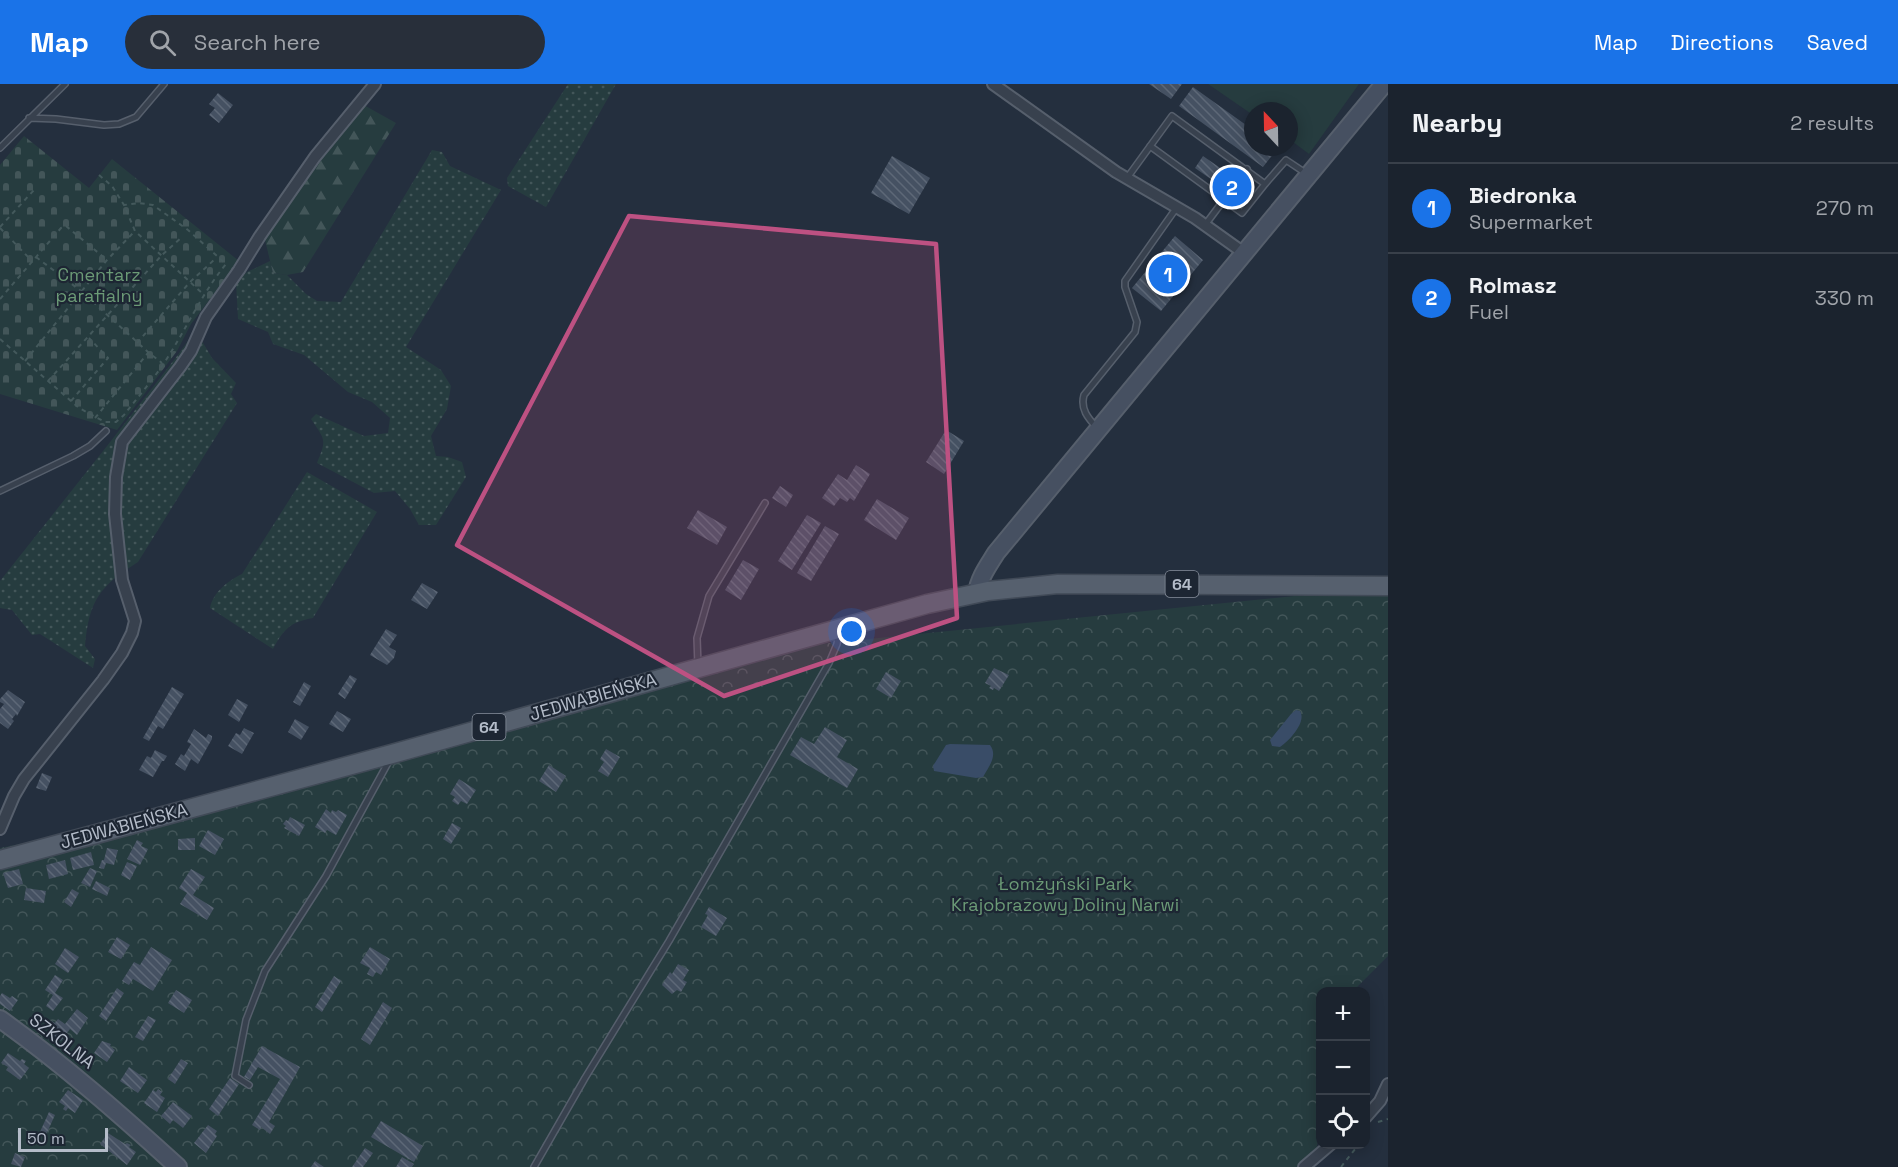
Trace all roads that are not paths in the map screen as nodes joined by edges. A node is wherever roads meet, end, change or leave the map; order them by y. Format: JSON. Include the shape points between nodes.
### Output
{"nodes":[{"id":1,"x":65,"y":84,"type":"edge"},
{"id":2,"x":164,"y":84,"type":"edge"},
{"id":3,"x":375,"y":84,"type":"edge"},
{"id":4,"x":993,"y":84,"type":"edge"},
{"id":5,"x":1384,"y":84,"type":"edge"},
{"id":6,"x":29,"y":118,"type":"junction"},
{"id":7,"x":1150,"y":146,"type":"junction"},
{"id":8,"x":0,"y":148,"type":"edge"},
{"id":9,"x":1247,"y":169,"type":"junction"},
{"id":10,"x":1309,"y":175,"type":"junction"},
{"id":11,"x":1127,"y":178,"type":"junction"},
{"id":12,"x":1265,"y":184,"type":"junction"},
{"id":13,"x":1224,"y":199,"type":"junction"},
{"id":14,"x":1177,"y":207,"type":"junction"},
{"id":15,"x":1205,"y":225,"type":"junction"},
{"id":16,"x":1244,"y":253,"type":"junction"},
{"id":17,"x":1098,"y":429,"type":"junction"},
{"id":18,"x":106,"y":431,"type":"dead end"},
{"id":19,"x":0,"y":491,"type":"edge"},
{"id":20,"x":765,"y":503,"type":"dead end"},
{"id":21,"x":1388,"y":586,"type":"edge"},
{"id":22,"x":977,"y":593,"type":"junction"},
{"id":23,"x":839,"y":629,"type":"junction"},
{"id":24,"x":699,"y":668,"type":"junction"},
{"id":25,"x":392,"y":754,"type":"junction"},
{"id":26,"x":0,"y":829,"type":"edge"},
{"id":27,"x":0,"y":860,"type":"edge"},
{"id":28,"x":0,"y":1019,"type":"edge"},
{"id":29,"x":1388,"y":1084,"type":"edge"},
{"id":30,"x":249,"y":1085,"type":"dead end"},
{"id":31,"x":1370,"y":1119,"type":"edge"},
{"id":32,"x":1325,"y":1149,"type":"edge"},
{"id":33,"x":178,"y":1167,"type":"edge"},
{"id":34,"x":534,"y":1167,"type":"edge"},
{"id":35,"x":1304,"y":1167,"type":"edge"}],
"edges":[{"from":1,"to":6,"type":"lane"},
{"from":2,"to":6,"type":"lane","via":[[136,117],[119,124]]},
{"from":3,"to":26,"type":"street","via":[[315,157],[206,317],[191,351],[122,442],[115,514],[122,580],[135,621],[132,633],[103,680],[24,779]]},
{"from":4,"to":11,"type":"street"},
{"from":5,"to":10,"type":"main road"},
{"from":6,"to":8,"type":"lane"},
{"from":7,"to":9,"type":"lane","via":[[1172,116]]},
{"from":7,"to":11,"type":"lane"},
{"from":7,"to":13,"type":"lane"},
{"from":9,"to":12,"type":"lane"},
{"from":9,"to":13,"type":"lane"},
{"from":10,"to":12,"type":"lane","via":[[1286,160]]},
{"from":10,"to":16,"type":"main road"},
{"from":11,"to":14,"type":"street"},
{"from":12,"to":13,"type":"lane","via":[[1242,213]]},
{"from":13,"to":15,"type":"lane"},
{"from":14,"to":15,"type":"street"},
{"from":14,"to":17,"type":"lane","via":[[1125,280],[1137,322],[1135,332],[1082,399],[1084,410]]},
{"from":15,"to":16,"type":"street"},
{"from":16,"to":17,"type":"main road"},
{"from":17,"to":22,"type":"main road","via":[[996,553]]},
{"from":18,"to":19,"type":"lane","via":[[73,456]]},
{"from":20,"to":24,"type":"lane","via":[[709,596],[697,638]]},
{"from":21,"to":22,"type":"main road","number":"64","via":[[1073,584]]},
{"from":22,"to":23,"type":"main road","name":"JEDWABIEŃSKA","number":"64"},
{"from":23,"to":24,"type":"main road","name":"JEDWABIEŃSKA","number":"64"},
{"from":23,"to":34,"type":"lane","via":[[828,663],[669,942]]},
{"from":24,"to":25,"type":"main road","name":"JEDWABIEŃSKA","number":"64"},
{"from":25,"to":27,"type":"main road","name":"JEDWABIEŃSKA","number":"64"},
{"from":25,"to":30,"type":"lane","via":[[326,876],[265,971],[246,1020],[235,1076]]},
{"from":28,"to":33,"type":"main road","name":"SZKOLNA","via":[[99,1095]]},
{"from":29,"to":31,"type":"street"},
{"from":32,"to":35,"type":"street"}]}
